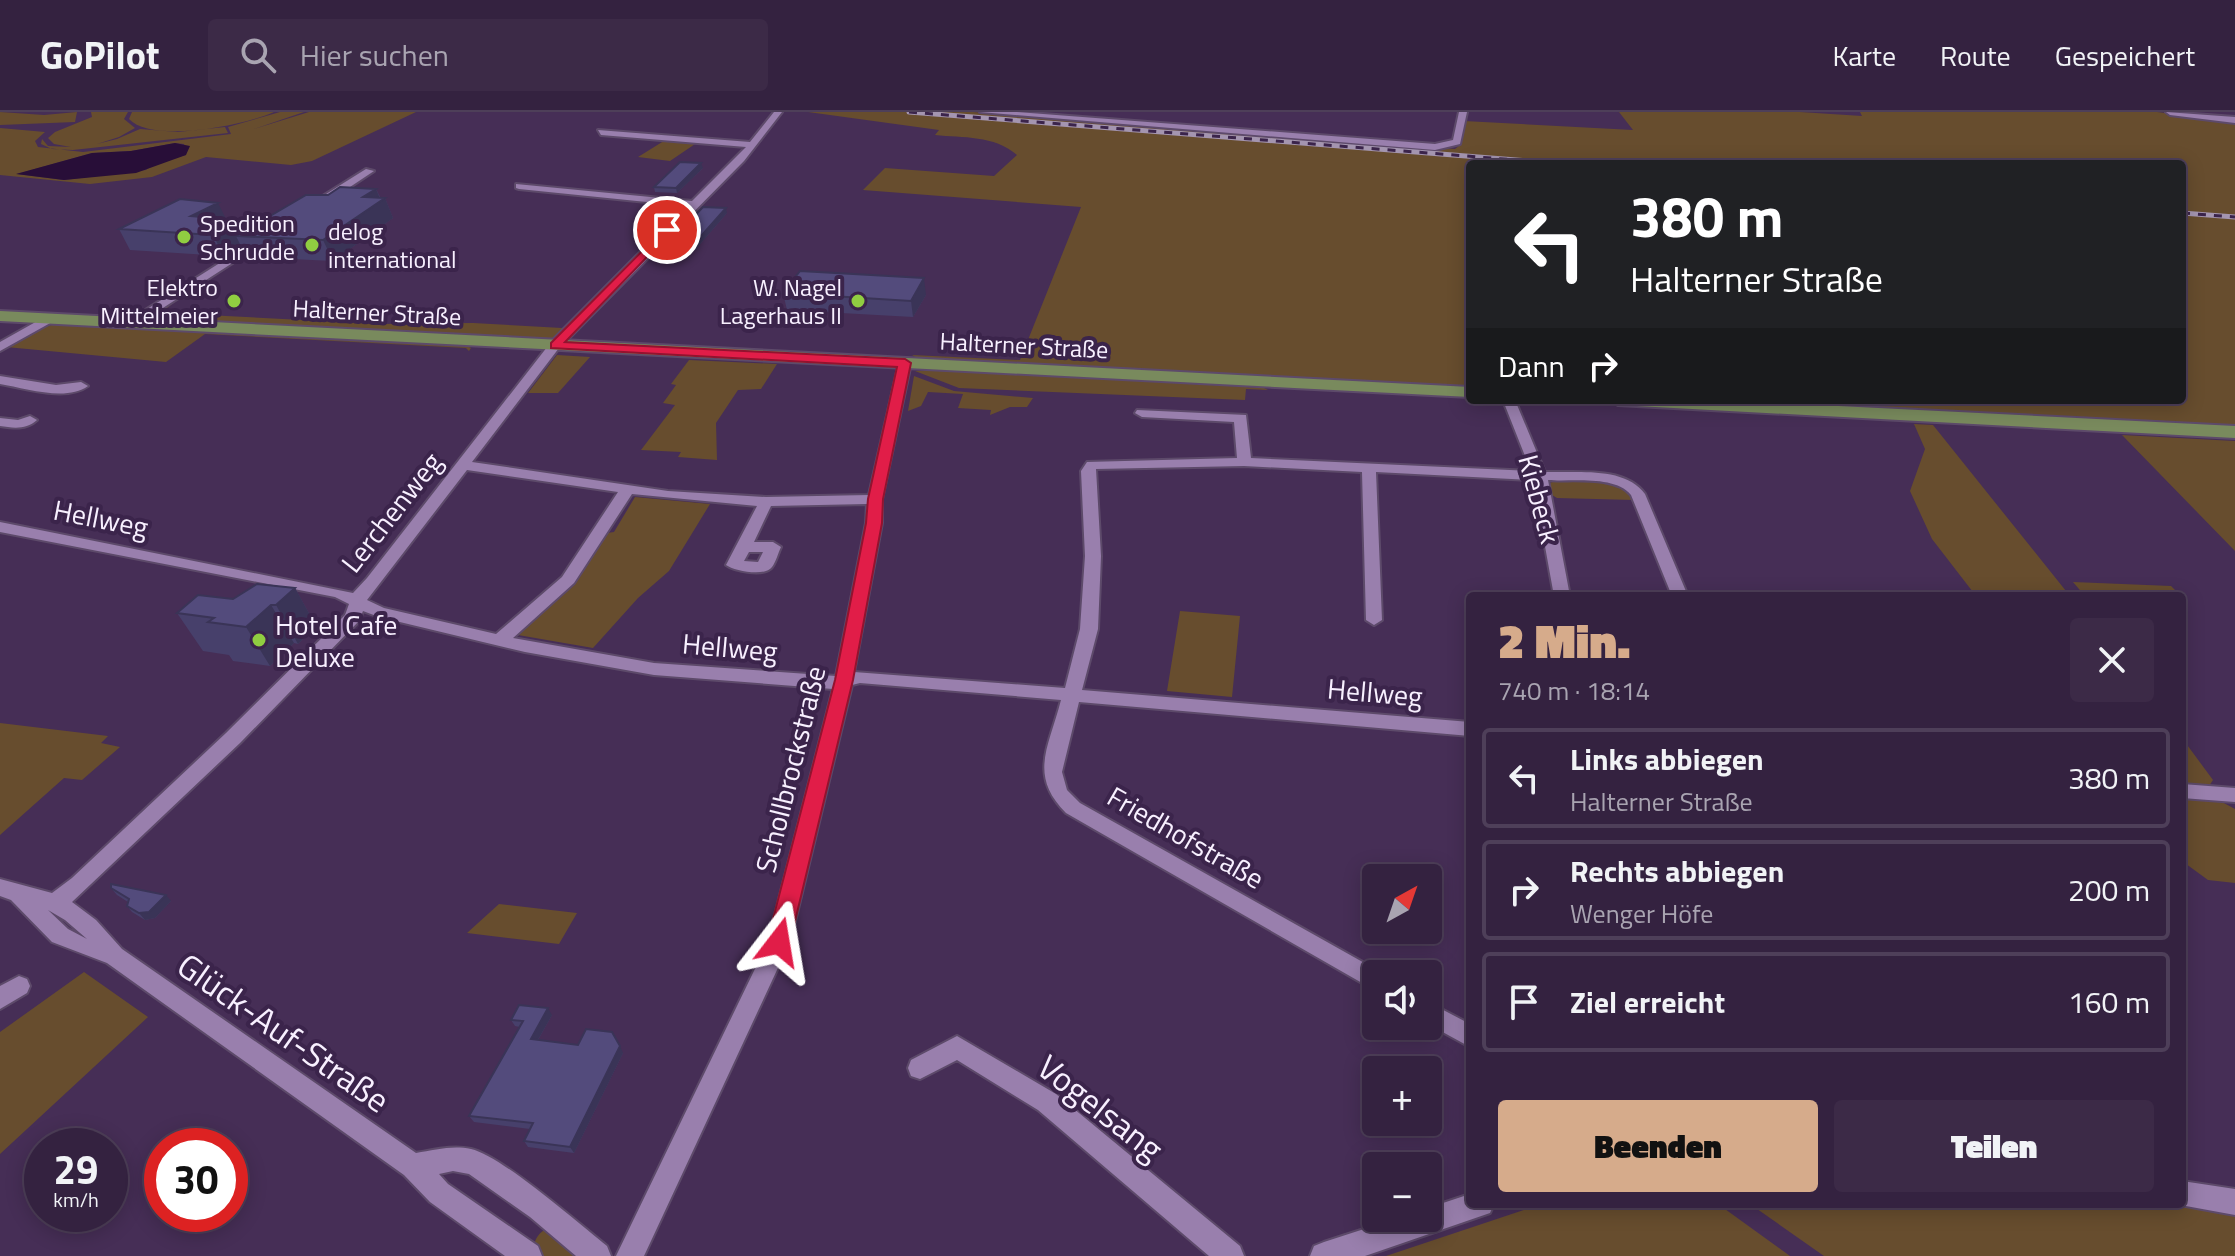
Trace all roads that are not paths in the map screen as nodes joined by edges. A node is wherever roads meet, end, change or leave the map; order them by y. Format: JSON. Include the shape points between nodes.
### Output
{"nodes":[{"id":1,"x":778,"y":112,"type":"edge"},
{"id":2,"x":984,"y":112,"type":"edge"},
{"id":3,"x":1463,"y":112,"type":"edge"},
{"id":4,"x":2170,"y":112,"type":"edge"},
{"id":5,"x":2235,"y":120,"type":"edge"},
{"id":6,"x":601,"y":132,"type":"dead end"},
{"id":7,"x":753,"y":145,"type":"junction"},
{"id":8,"x":369,"y":171,"type":"dead end"},
{"id":9,"x":519,"y":186,"type":"dead end"},
{"id":10,"x":693,"y":204,"type":"junction"},
{"id":11,"x":311,"y":208,"type":"edge"},
{"id":12,"x":271,"y":234,"type":"edge"},
{"id":13,"x":0,"y":316,"type":"edge"},
{"id":14,"x":48,"y":319,"type":"junction"},
{"id":15,"x":131,"y":323,"type":"junction"},
{"id":16,"x":555,"y":345,"type":"junction"},
{"id":17,"x":0,"y":347,"type":"edge"},
{"id":18,"x":905,"y":363,"type":"junction"},
{"id":19,"x":0,"y":380,"type":"edge"},
{"id":20,"x":81,"y":386,"type":"dead end"},
{"id":21,"x":1466,"y":392,"type":"edge"},
{"id":22,"x":1511,"y":404,"type":"edge"},
{"id":23,"x":1695,"y":404,"type":"edge"},
{"id":24,"x":1142,"y":413,"type":"dead end"},
{"id":25,"x":30,"y":420,"type":"dead end"},
{"id":26,"x":0,"y":422,"type":"edge"},
{"id":27,"x":2235,"y":432,"type":"edge"},
{"id":28,"x":1244,"y":462,"type":"junction"},
{"id":29,"x":463,"y":465,"type":"junction"},
{"id":30,"x":1369,"y":469,"type":"junction"},
{"id":31,"x":1539,"y":474,"type":"junction"},
{"id":32,"x":627,"y":490,"type":"junction"},
{"id":33,"x":875,"y":499,"type":"junction"},
{"id":34,"x":766,"y":502,"type":"junction"},
{"id":35,"x":0,"y":527,"type":"edge"},
{"id":36,"x":744,"y":547,"type":"dead end"},
{"id":37,"x":1561,"y":592,"type":"edge"},
{"id":38,"x":1678,"y":592,"type":"edge"},
{"id":39,"x":359,"y":605,"type":"junction"},
{"id":40,"x":1374,"y":620,"type":"dead end"},
{"id":41,"x":500,"y":640,"type":"junction"},
{"id":42,"x":844,"y":680,"type":"junction"},
{"id":43,"x":1072,"y":694,"type":"junction"},
{"id":44,"x":1466,"y":729,"type":"edge"},
{"id":45,"x":2186,"y":791,"type":"edge"},
{"id":46,"x":2235,"y":795,"type":"edge"},
{"id":47,"x":10,"y":892,"type":"edge"},
{"id":48,"x":55,"y":903,"type":"junction"},
{"id":49,"x":114,"y":956,"type":"junction"},
{"id":50,"x":1362,"y":973,"type":"edge"},
{"id":51,"x":1442,"y":1020,"type":"edge"},
{"id":52,"x":1466,"y":1034,"type":"edge"},
{"id":53,"x":920,"y":1068,"type":"dead end"},
{"id":54,"x":413,"y":1166,"type":"junction"},
{"id":55,"x":2186,"y":1195,"type":"edge"},
{"id":56,"x":2235,"y":1202,"type":"edge"},
{"id":57,"x":1469,"y":1208,"type":"edge"},
{"id":58,"x":528,"y":1256,"type":"edge"},
{"id":59,"x":597,"y":1256,"type":"edge"},
{"id":60,"x":630,"y":1256,"type":"edge"},
{"id":61,"x":1230,"y":1256,"type":"edge"},
{"id":62,"x":1324,"y":1256,"type":"edge"}],
"edges":[{"from":1,"to":7,"type":"street","name":"Lerchenweg"},
{"from":2,"to":3,"type":"street","via":[[1435,147],[1457,142]]},
{"from":4,"to":5,"type":"street"},
{"from":6,"to":7,"type":"street"},
{"from":7,"to":10,"type":"street","name":"Lerchenweg"},
{"from":8,"to":11,"type":"street"},
{"from":9,"to":10,"type":"street"},
{"from":10,"to":16,"type":"street","name":"Lerchenweg"},
{"from":12,"to":15,"type":"street"},
{"from":13,"to":14,"type":"main road","name":"Halterner Straße"},
{"from":14,"to":15,"type":"main road","name":"Halterner Straße"},
{"from":14,"to":17,"type":"street"},
{"from":15,"to":16,"type":"main road","name":"Halterner Straße"},
{"from":16,"to":18,"type":"main road","name":"Halterner Straße"},
{"from":16,"to":29,"type":"street","name":"Lerchenweg"},
{"from":18,"to":21,"type":"main road","name":"Halterner Straße"},
{"from":18,"to":33,"type":"street","name":"Schollbrockstraße"},
{"from":19,"to":20,"type":"street","via":[[56,389]]},
{"from":22,"to":31,"type":"street","name":"Kiebeck"},
{"from":23,"to":27,"type":"main road"},
{"from":24,"to":28,"type":"street","via":[[1241,418]]},
{"from":25,"to":26,"type":"street"},
{"from":28,"to":30,"type":"street"},
{"from":28,"to":43,"type":"street","name":"Friedhofstraße","via":[[1092,465],[1088,471],[1094,591]]},
{"from":29,"to":32,"type":"street"},
{"from":29,"to":39,"type":"street","name":"Lerchenweg","via":[[361,592]]},
{"from":30,"to":31,"type":"street"},
{"from":30,"to":40,"type":"street"},
{"from":31,"to":37,"type":"street","name":"Kiebeck"},
{"from":31,"to":38,"type":"street","via":[[1630,484]]},
{"from":32,"to":34,"type":"street"},
{"from":32,"to":41,"type":"street","via":[[568,580]]},
{"from":33,"to":34,"type":"street"},
{"from":33,"to":42,"type":"street","name":"Schollbrockstraße"},
{"from":34,"to":36,"type":"street"},
{"from":35,"to":39,"type":"street","name":"Hellweg","via":[[340,593]]},
{"from":39,"to":41,"type":"street","name":"Hellweg"},
{"from":39,"to":48,"type":"street","name":"Lerchenweg","via":[[233,738]]},
{"from":41,"to":42,"type":"street","name":"Hellweg","via":[[654,669],[829,684]]},
{"from":42,"to":43,"type":"street","name":"Hellweg"},
{"from":42,"to":60,"type":"street","name":"Schollbrockstraße","via":[[779,942]]},
{"from":43,"to":44,"type":"street","name":"Hellweg"},
{"from":43,"to":50,"type":"street","name":"Friedhofstraße","via":[[1052,772],[1058,793],[1073,808]]},
{"from":45,"to":46,"type":"street"},
{"from":47,"to":48,"type":"street","name":"Glück-Auf-Straße"},
{"from":47,"to":49,"type":"street","name":"Glück-Auf-Straße","via":[[74,944]]},
{"from":48,"to":49,"type":"street","name":"Glück-Auf-Straße","via":[[97,933]]},
{"from":49,"to":54,"type":"street","name":"Glück-Auf-Straße"},
{"from":51,"to":52,"type":"street"},
{"from":53,"to":61,"type":"street","name":"Vogelsang","via":[[957,1047],[1047,1102]]},
{"from":54,"to":58,"type":"street","name":"Glück-Auf-Straße","via":[[439,1193]]},
{"from":54,"to":59,"type":"street","via":[[453,1159],[474,1162]]},
{"from":55,"to":56,"type":"street"},
{"from":57,"to":62,"type":"street"}]}
